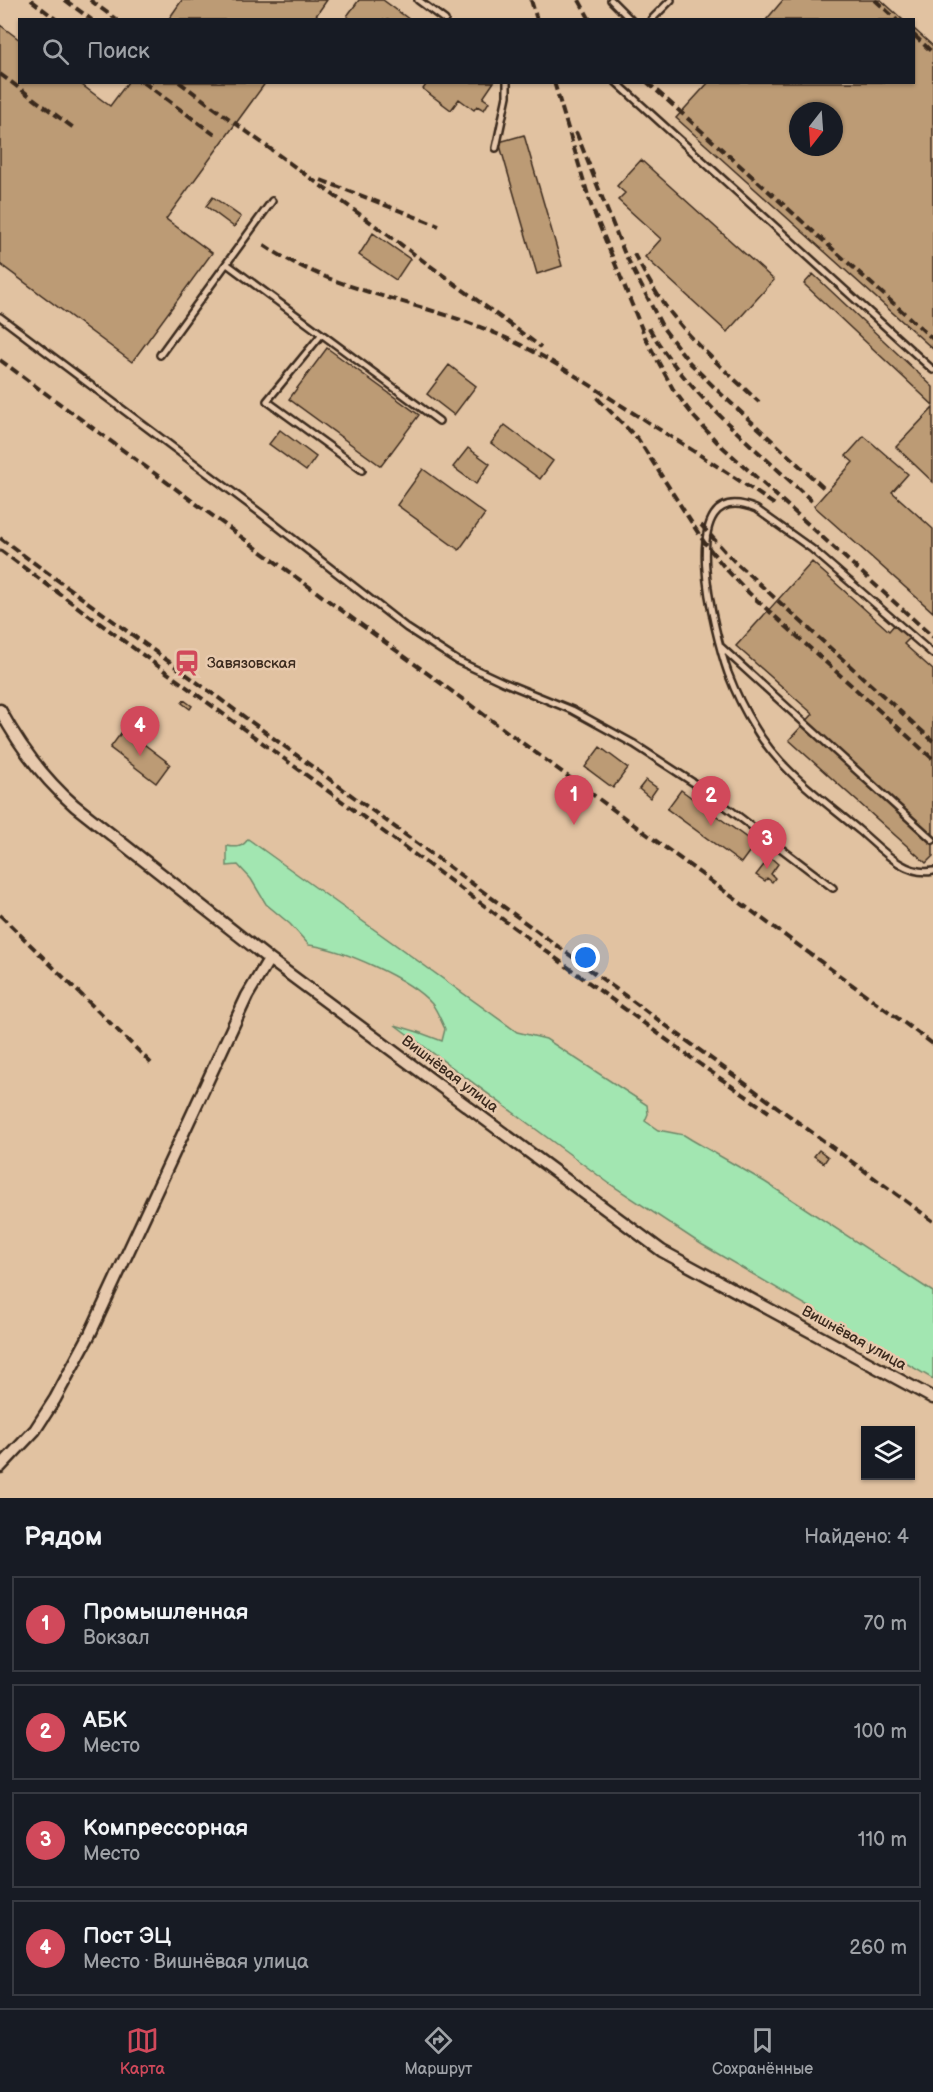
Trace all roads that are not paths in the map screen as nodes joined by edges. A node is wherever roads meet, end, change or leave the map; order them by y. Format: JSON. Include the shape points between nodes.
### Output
{"nodes":[{"id":1,"x":418,"y":0,"type":"edge"},
{"id":2,"x":611,"y":0,"type":"edge"},
{"id":3,"x":671,"y":0,"type":"edge"},
{"id":4,"x":442,"y":18,"type":"edge"},
{"id":5,"x":629,"y":18,"type":"edge"},
{"id":6,"x":653,"y":18,"type":"edge"},
{"id":7,"x":507,"y":84,"type":"edge"},
{"id":8,"x":618,"y":84,"type":"edge"},
{"id":9,"x":496,"y":148,"type":"dead end"},
{"id":10,"x":272,"y":201,"type":"dead end"},
{"id":11,"x":227,"y":264,"type":"junction"},
{"id":12,"x":0,"y":318,"type":"edge"},
{"id":13,"x":321,"y":335,"type":"junction"},
{"id":14,"x":160,"y":355,"type":"dead end"},
{"id":15,"x":933,"y":370,"type":"edge"},
{"id":16,"x":439,"y":421,"type":"dead end"},
{"id":17,"x":362,"y":470,"type":"dead end"},
{"id":18,"x":720,"y":646,"type":"junction"},
{"id":19,"x":933,"y":654,"type":"edge"},
{"id":20,"x":0,"y":710,"type":"edge"},
{"id":21,"x":933,"y":840,"type":"edge"},
{"id":22,"x":933,"y":872,"type":"edge"},
{"id":23,"x":834,"y":888,"type":"dead end"},
{"id":24,"x":269,"y":959,"type":"junction"},
{"id":25,"x":933,"y":1398,"type":"edge"},
{"id":26,"x":0,"y":1467,"type":"edge"}],
"edges":[{"from":1,"to":4,"type":"lane"},
{"from":2,"to":5,"type":"lane"},
{"from":3,"to":6,"type":"lane"},
{"from":7,"to":9,"type":"lane"},
{"from":8,"to":15,"type":"lane"},
{"from":10,"to":11,"type":"lane"},
{"from":11,"to":13,"type":"lane"},
{"from":11,"to":14,"type":"lane"},
{"from":12,"to":23,"type":"lane","via":[[408,628],[483,674],[572,710],[634,744],[700,787]]},
{"from":13,"to":16,"type":"lane"},
{"from":13,"to":17,"type":"lane","via":[[267,400]]},
{"from":18,"to":19,"type":"lane","via":[[704,543],[717,510],[737,504],[756,509],[812,549]]},
{"from":18,"to":21,"type":"lane"},
{"from":18,"to":22,"type":"lane","via":[[754,728],[784,768],[893,859],[920,873]]},
{"from":20,"to":24,"type":"street","name":"Вишнёвая улица","via":[[37,768],[54,787]]},
{"from":24,"to":25,"type":"street","name":"Вишнёвая улица","via":[[662,1251]]},
{"from":24,"to":26,"type":"street","via":[[247,996],[90,1334],[35,1430]]}]}
